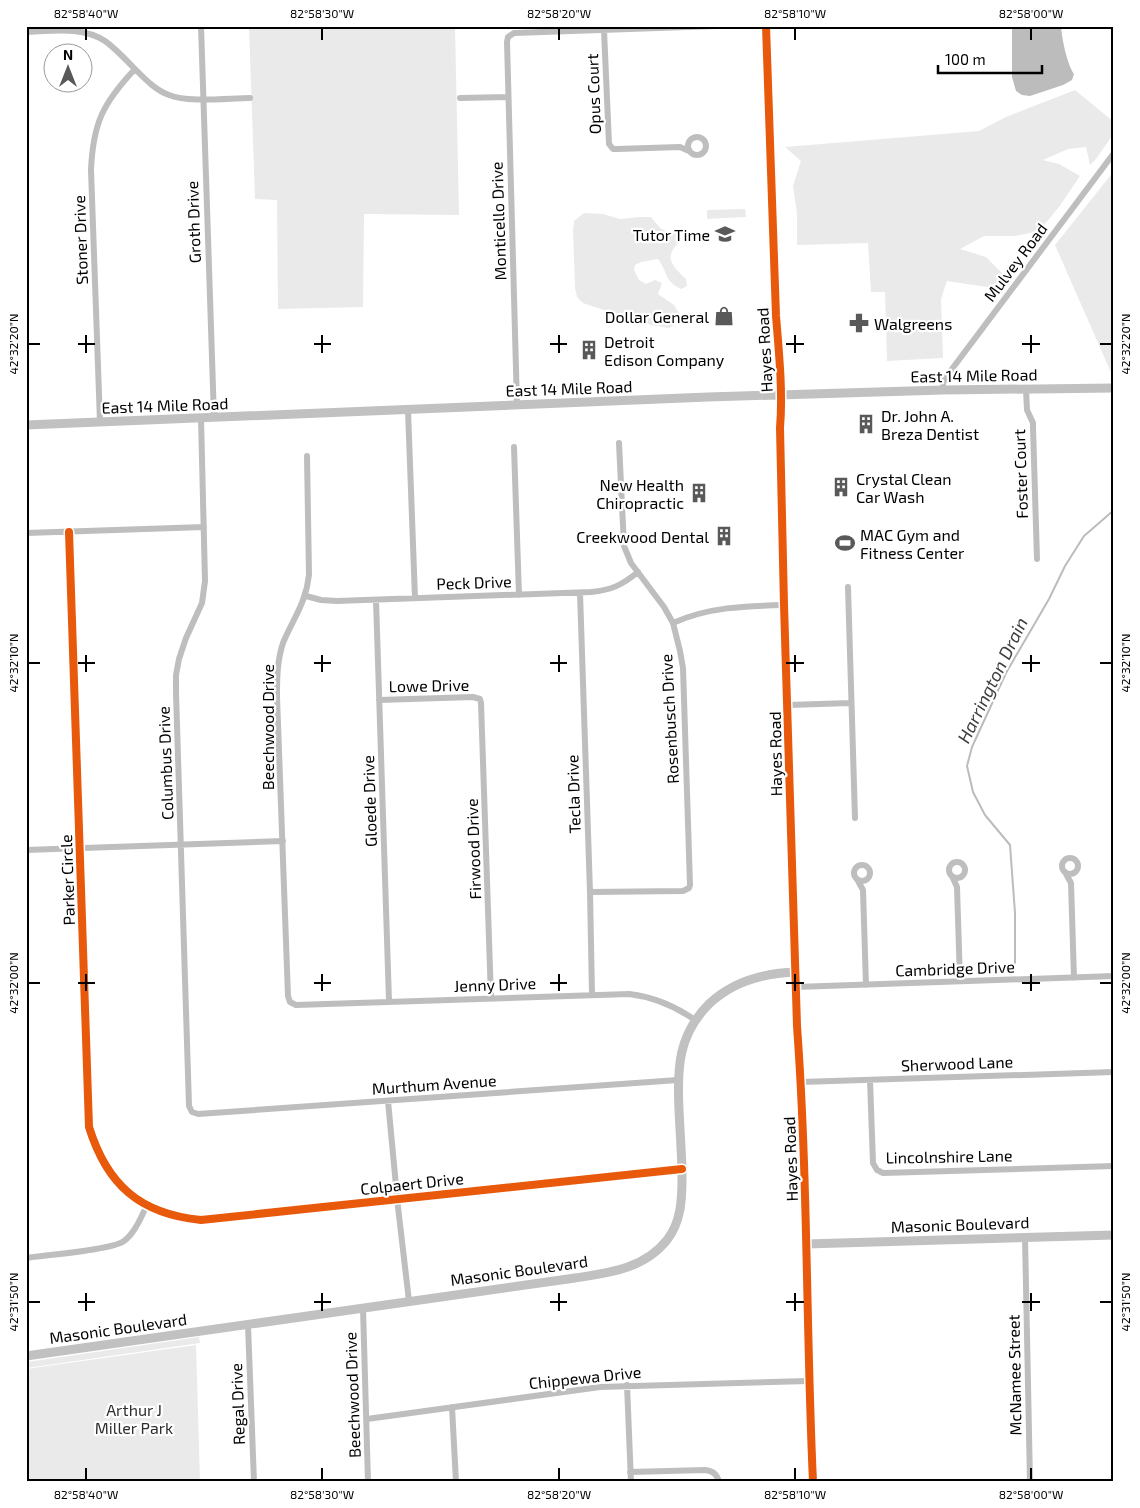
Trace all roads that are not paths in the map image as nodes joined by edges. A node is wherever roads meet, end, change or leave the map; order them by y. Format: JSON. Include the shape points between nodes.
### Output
{"nodes":[{"id":1,"x":201,"y":26,"type":"edge"},
{"id":2,"x":716,"y":26,"type":"edge"},
{"id":3,"x":766,"y":26,"type":"edge"},
{"id":4,"x":604,"y":30,"type":"junction"},
{"id":5,"x":26,"y":32,"type":"edge"},
{"id":6,"x":135,"y":69,"type":"junction"},
{"id":7,"x":508,"y":97,"type":"junction"},
{"id":8,"x":250,"y":98,"type":"dead end"},
{"id":9,"x":460,"y":98,"type":"dead end"},
{"id":10,"x":203,"y":99,"type":"junction"},
{"id":11,"x":689,"y":142,"type":"junction"},
{"id":12,"x":680,"y":147,"type":"junction"},
{"id":13,"x":689,"y":151,"type":"junction"},
{"id":14,"x":1114,"y":153,"type":"edge"},
{"id":15,"x":1114,"y":388,"type":"edge"},
{"id":16,"x":1026,"y":389,"type":"junction"},
{"id":17,"x":943,"y":390,"type":"junction"},
{"id":18,"x":780,"y":395,"type":"junction"},
{"id":19,"x":517,"y":405,"type":"junction"},
{"id":20,"x":408,"y":410,"type":"junction"},
{"id":21,"x":201,"y":418,"type":"junction"},
{"id":22,"x":214,"y":418,"type":"junction"},
{"id":23,"x":100,"y":422,"type":"junction"},
{"id":24,"x":26,"y":425,"type":"edge"},
{"id":25,"x":619,"y":443,"type":"dead end"},
{"id":26,"x":514,"y":447,"type":"dead end"},
{"id":27,"x":307,"y":456,"type":"dead end"},
{"id":28,"x":204,"y":527,"type":"junction"},
{"id":29,"x":70,"y":532,"type":"junction"},
{"id":30,"x":26,"y":533,"type":"edge"},
{"id":31,"x":1038,"y":559,"type":"dead end"},
{"id":32,"x":638,"y":572,"type":"junction"},
{"id":33,"x":848,"y":587,"type":"dead end"},
{"id":34,"x":580,"y":593,"type":"junction"},
{"id":35,"x":519,"y":594,"type":"junction"},
{"id":36,"x":306,"y":596,"type":"junction"},
{"id":37,"x":415,"y":598,"type":"junction"},
{"id":38,"x":376,"y":600,"type":"junction"},
{"id":39,"x":784,"y":605,"type":"junction"},
{"id":40,"x":673,"y":623,"type":"junction"},
{"id":41,"x":480,"y":699,"type":"joint"},
{"id":42,"x":379,"y":700,"type":"junction"},
{"id":43,"x":851,"y":703,"type":"junction"},
{"id":44,"x":788,"y":705,"type":"junction"},
{"id":45,"x":855,"y":818,"type":"dead end"},
{"id":46,"x":282,"y":841,"type":"junction"},
{"id":47,"x":181,"y":845,"type":"junction"},
{"id":48,"x":80,"y":848,"type":"junction"},
{"id":49,"x":26,"y":850,"type":"edge"},
{"id":50,"x":1065,"y":872,"type":"junction"},
{"id":51,"x":1075,"y":873,"type":"junction"},
{"id":52,"x":952,"y":876,"type":"junction"},
{"id":53,"x":961,"y":876,"type":"junction"},
{"id":54,"x":857,"y":879,"type":"junction"},
{"id":55,"x":867,"y":879,"type":"junction"},
{"id":56,"x":1071,"y":883,"type":"junction"},
{"id":57,"x":957,"y":887,"type":"junction"},
{"id":58,"x":863,"y":890,"type":"junction"},
{"id":59,"x":590,"y":892,"type":"junction"},
{"id":60,"x":796,"y":972,"type":"junction"},
{"id":61,"x":1114,"y":976,"type":"edge"},
{"id":62,"x":1074,"y":978,"type":"junction"},
{"id":63,"x":960,"y":982,"type":"junction"},
{"id":64,"x":866,"y":985,"type":"junction"},
{"id":65,"x":796,"y":987,"type":"junction"},
{"id":66,"x":592,"y":994,"type":"junction"},
{"id":67,"x":491,"y":998,"type":"junction"},
{"id":68,"x":389,"y":1001,"type":"junction"},
{"id":69,"x":290,"y":1002,"type":"joint"},
{"id":70,"x":695,"y":1020,"type":"junction"},
{"id":71,"x":1114,"y":1072,"type":"edge"},
{"id":72,"x":678,"y":1080,"type":"junction"},
{"id":73,"x":870,"y":1080,"type":"junction"},
{"id":74,"x":802,"y":1082,"type":"junction"},
{"id":75,"x":388,"y":1101,"type":"junction"},
{"id":76,"x":192,"y":1112,"type":"joint"},
{"id":77,"x":1114,"y":1166,"type":"edge"},
{"id":78,"x":682,"y":1169,"type":"junction"},
{"id":79,"x":398,"y":1199,"type":"junction"},
{"id":80,"x":147,"y":1205,"type":"junction"},
{"id":81,"x":1114,"y":1235,"type":"edge"},
{"id":82,"x":1025,"y":1237,"type":"junction"},
{"id":83,"x":806,"y":1244,"type":"junction"},
{"id":84,"x":26,"y":1258,"type":"edge"},
{"id":85,"x":409,"y":1301,"type":"junction"},
{"id":86,"x":363,"y":1308,"type":"junction"},
{"id":87,"x":248,"y":1325,"type":"junction"},
{"id":88,"x":26,"y":1356,"type":"edge"},
{"id":89,"x":808,"y":1381,"type":"junction"},
{"id":90,"x":627,"y":1385,"type":"junction"},
{"id":91,"x":452,"y":1408,"type":"junction"},
{"id":92,"x":366,"y":1419,"type":"junction"},
{"id":93,"x":630,"y":1472,"type":"junction"},
{"id":94,"x":254,"y":1482,"type":"edge"},
{"id":95,"x":368,"y":1482,"type":"edge"},
{"id":96,"x":456,"y":1482,"type":"edge"},
{"id":97,"x":630,"y":1482,"type":"edge"},
{"id":98,"x":719,"y":1482,"type":"edge"},
{"id":99,"x":812,"y":1482,"type":"edge"},
{"id":100,"x":1030,"y":1482,"type":"edge"}],
"edges":[{"from":1,"to":10,"type":"street","name":"Groth Drive"},
{"from":2,"to":4,"type":"street"},
{"from":3,"to":18,"type":"street","name":"Hayes Road"},
{"from":4,"to":7,"type":"street","name":"Monticello Drive","via":[[511,34],[507,42]]},
{"from":4,"to":12,"type":"street","name":"Opus Court","via":[[609,144],[613,149]]},
{"from":5,"to":6,"type":"street","via":[[72,31],[93,35],[114,48]]},
{"from":6,"to":10,"type":"street","via":[[168,95]]},
{"from":6,"to":23,"type":"street","name":"Stoner Drive","via":[[112,94],[105,107],[91,153]]},
{"from":7,"to":9,"type":"street"},
{"from":7,"to":19,"type":"street","name":"Monticello Drive"},
{"from":8,"to":10,"type":"street"},
{"from":10,"to":22,"type":"street","name":"Groth Drive"},
{"from":11,"to":12,"type":"street","name":"Opus Court"},
{"from":11,"to":13,"type":"street"},
{"from":11,"to":13,"type":"street","via":[[700,138],[706,146],[700,155]]},
{"from":12,"to":13,"type":"street","name":"Opus Court"},
{"from":14,"to":17,"type":"street","name":"Mulvey Road","via":[[946,377]]},
{"from":15,"to":16,"type":"street","name":"East 14 Mile Road"},
{"from":16,"to":17,"type":"street","name":"East 14 Mile Road"},
{"from":16,"to":31,"type":"street","name":"Foster Court","via":[[1027,410],[1033,423]]},
{"from":17,"to":18,"type":"street","name":"East 14 Mile Road"},
{"from":18,"to":19,"type":"street","name":"East 14 Mile Road"},
{"from":18,"to":39,"type":"street","name":"Hayes Road"},
{"from":19,"to":20,"type":"street","name":"East 14 Mile Road"},
{"from":20,"to":22,"type":"street","name":"East 14 Mile Road"},
{"from":20,"to":37,"type":"street"},
{"from":21,"to":22,"type":"street","name":"East 14 Mile Road"},
{"from":21,"to":23,"type":"street","name":"East 14 Mile Road"},
{"from":21,"to":28,"type":"street","name":"Columbus Drive"},
{"from":23,"to":24,"type":"street","name":"East 14 Mile Road"},
{"from":25,"to":32,"type":"street","name":"Rosenbusch Drive","via":[[624,546]]},
{"from":26,"to":35,"type":"street"},
{"from":27,"to":36,"type":"street","name":"Beechwood Drive","via":[[309,575]]},
{"from":28,"to":29,"type":"street"},
{"from":28,"to":47,"type":"street","name":"Columbus Drive","via":[[204,594],[182,646],[176,675]]},
{"from":29,"to":30,"type":"street"},
{"from":29,"to":48,"type":"street","name":"Parker Circle"},
{"from":32,"to":34,"type":"street","name":"Peck Drive","via":[[616,588]]},
{"from":32,"to":40,"type":"street","name":"Rosenbusch Drive"},
{"from":33,"to":43,"type":"street"},
{"from":34,"to":35,"type":"street","name":"Peck Drive"},
{"from":34,"to":59,"type":"street","name":"Tecla Drive"},
{"from":35,"to":37,"type":"street","name":"Peck Drive"},
{"from":36,"to":38,"type":"street","name":"Peck Drive","via":[[337,601]]},
{"from":36,"to":46,"type":"street","name":"Beechwood Drive","via":[[283,644],[277,671]]},
{"from":37,"to":38,"type":"street","name":"Peck Drive"},
{"from":38,"to":42,"type":"street","name":"Gloede Drive"},
{"from":39,"to":40,"type":"street","via":[[720,608]]},
{"from":39,"to":44,"type":"street","name":"Hayes Road"},
{"from":40,"to":59,"type":"street","name":"Rosenbusch Drive","via":[[683,668],[689,888],[683,891]]},
{"from":41,"to":42,"type":"street","name":"Lowe Drive"},
{"from":41,"to":67,"type":"street","name":"Firwood Drive"},
{"from":42,"to":68,"type":"street","name":"Gloede Drive"},
{"from":43,"to":44,"type":"street"},
{"from":43,"to":45,"type":"street"},
{"from":44,"to":60,"type":"street","name":"Hayes Road"},
{"from":46,"to":47,"type":"street"},
{"from":46,"to":69,"type":"street","name":"Beechwood Drive"},
{"from":47,"to":48,"type":"street"},
{"from":47,"to":76,"type":"street","name":"Columbus Drive"},
{"from":48,"to":49,"type":"street"},
{"from":48,"to":80,"type":"street","name":"Parker Circle","via":[[89,1127],[95,1146],[112,1176],[134,1198]]},
{"from":50,"to":51,"type":"street"},
{"from":50,"to":51,"type":"street","via":[[1063,863],[1072,858],[1078,866]]},
{"from":50,"to":56,"type":"street"},
{"from":51,"to":56,"type":"street"},
{"from":52,"to":53,"type":"street"},
{"from":52,"to":53,"type":"street","via":[[949,869],[956,862],[964,867]]},
{"from":52,"to":57,"type":"street"},
{"from":53,"to":57,"type":"street"},
{"from":54,"to":55,"type":"street"},
{"from":54,"to":55,"type":"street","via":[[855,870],[863,865],[870,872]]},
{"from":54,"to":58,"type":"street"},
{"from":55,"to":58,"type":"street"},
{"from":56,"to":62,"type":"street"},
{"from":57,"to":63,"type":"street"},
{"from":58,"to":64,"type":"street"},
{"from":59,"to":66,"type":"street","name":"Tecla Drive"},
{"from":60,"to":65,"type":"street","name":"Hayes Road"},
{"from":60,"to":70,"type":"street","name":"Masonic Boulevard","via":[[767,974],[738,984],[722,993]]},
{"from":61,"to":62,"type":"street","name":"Cambridge Drive"},
{"from":62,"to":63,"type":"street","name":"Cambridge Drive"},
{"from":63,"to":64,"type":"street","name":"Cambridge Drive"},
{"from":64,"to":65,"type":"street","name":"Cambridge Drive"},
{"from":65,"to":74,"type":"street","name":"Hayes Road"},
{"from":66,"to":67,"type":"street","name":"Jenny Drive"},
{"from":66,"to":70,"type":"street","name":"Jenny Drive","via":[[629,994],[650,998]]},
{"from":67,"to":68,"type":"street","name":"Jenny Drive"},
{"from":68,"to":69,"type":"street","name":"Jenny Drive","via":[[296,1005]]},
{"from":70,"to":72,"type":"street","name":"Masonic Boulevard","via":[[685,1039]]},
{"from":71,"to":73,"type":"street","name":"Sherwood Lane"},
{"from":72,"to":75,"type":"street","name":"Murthum Avenue"},
{"from":72,"to":78,"type":"street","name":"Masonic Boulevard"},
{"from":73,"to":74,"type":"street","name":"Sherwood Lane"},
{"from":73,"to":77,"type":"street","name":"Lincolnshire Lane","via":[[873,1163],[883,1173]]},
{"from":74,"to":83,"type":"street","name":"Hayes Road"},
{"from":75,"to":76,"type":"street","name":"Murthum Avenue"},
{"from":75,"to":79,"type":"street"},
{"from":78,"to":79,"type":"street","name":"Colpaert Drive"},
{"from":78,"to":85,"type":"street","name":"Masonic Boulevard","via":[[681,1206],[675,1226],[660,1248],[636,1265],[610,1272]]},
{"from":79,"to":80,"type":"street","name":"Colpaert Drive","via":[[201,1220],[175,1216]]},
{"from":79,"to":85,"type":"street"},
{"from":80,"to":84,"type":"street","via":[[123,1242]]},
{"from":81,"to":82,"type":"street","name":"Masonic Boulevard"},
{"from":82,"to":83,"type":"street","name":"Masonic Boulevard"},
{"from":82,"to":100,"type":"street","name":"McNamee Street"},
{"from":83,"to":89,"type":"street","name":"Hayes Road"},
{"from":85,"to":86,"type":"street","name":"Masonic Boulevard"},
{"from":86,"to":87,"type":"street","name":"Masonic Boulevard"},
{"from":86,"to":92,"type":"street","name":"Beechwood Drive"},
{"from":87,"to":88,"type":"street","name":"Masonic Boulevard"},
{"from":87,"to":94,"type":"street","name":"Regal Drive"},
{"from":89,"to":90,"type":"street","name":"Chippewa Drive"},
{"from":89,"to":99,"type":"street","name":"Hayes Road"},
{"from":90,"to":91,"type":"street","name":"Chippewa Drive"},
{"from":90,"to":93,"type":"street"},
{"from":91,"to":92,"type":"street","name":"Chippewa Drive"},
{"from":91,"to":96,"type":"street"},
{"from":92,"to":95,"type":"street","name":"Beechwood Drive"},
{"from":93,"to":97,"type":"street"},
{"from":93,"to":98,"type":"street","via":[[705,1470],[715,1474]]}]}
